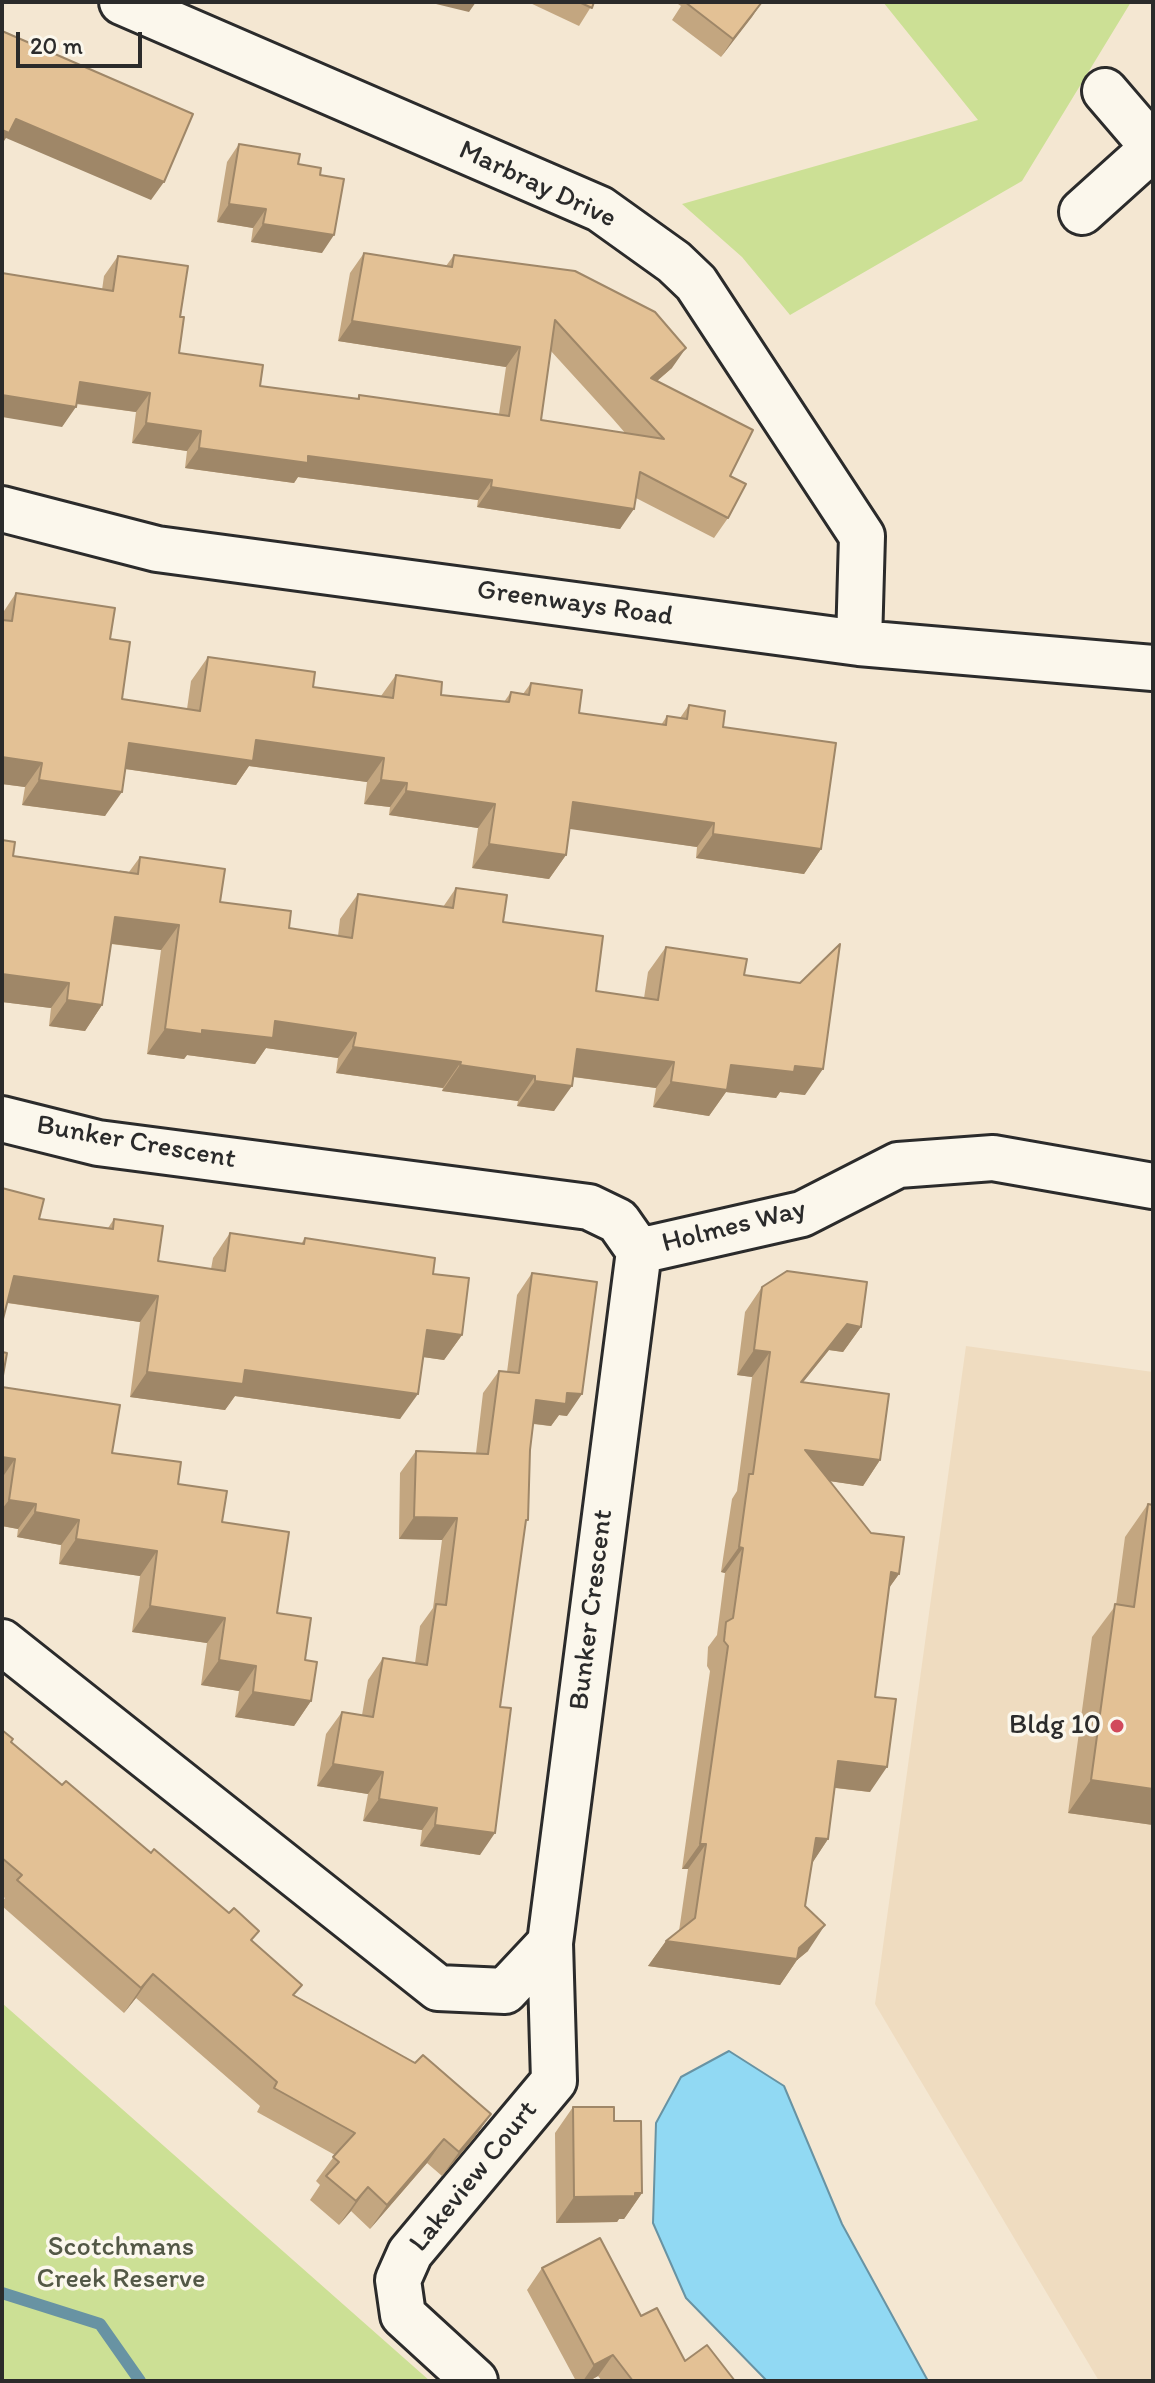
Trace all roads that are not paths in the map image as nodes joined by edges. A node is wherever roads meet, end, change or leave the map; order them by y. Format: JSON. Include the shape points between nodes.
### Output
{"nodes":[{"id":1,"x":122,"y":2,"type":"edge"},
{"id":2,"x":1105,"y":91,"type":"dead end"},
{"id":3,"x":1153,"y":147,"type":"edge"},
{"id":4,"x":1082,"y":212,"type":"dead end"},
{"id":5,"x":2,"y":509,"type":"edge"},
{"id":6,"x":859,"y":643,"type":"junction"},
{"id":7,"x":1153,"y":668,"type":"edge"},
{"id":8,"x":2,"y":1119,"type":"edge"},
{"id":9,"x":1153,"y":1186,"type":"edge"},
{"id":10,"x":639,"y":1251,"type":"junction"},
{"id":11,"x":2,"y":1642,"type":"edge"},
{"id":12,"x":550,"y":1943,"type":"junction"},
{"id":13,"x":475,"y":2381,"type":"edge"}],
"edges":[{"from":1,"to":6,"type":"street","name":"Marbray Drive","via":[[600,209],[674,262],[696,283],[862,536]]},
{"from":2,"to":3,"type":"street"},
{"from":3,"to":4,"type":"street"},
{"from":5,"to":6,"type":"street","name":"Greenways Road","via":[[157,549]]},
{"from":6,"to":7,"type":"street","name":"Greenways Road"},
{"from":8,"to":10,"type":"street","name":"Bunker Crescent","via":[[98,1143],[589,1207],[618,1221]]},
{"from":9,"to":10,"type":"street","name":"Holmes Way","via":[[993,1158],[898,1165],[802,1214]]},
{"from":10,"to":12,"type":"street","name":"Bunker Crescent"},
{"from":11,"to":12,"type":"street","via":[[438,1988],[505,1991]]},
{"from":12,"to":13,"type":"street","name":"Lakeview Court","via":[[554,2081],[410,2253],[398,2280],[403,2315]]}]}
